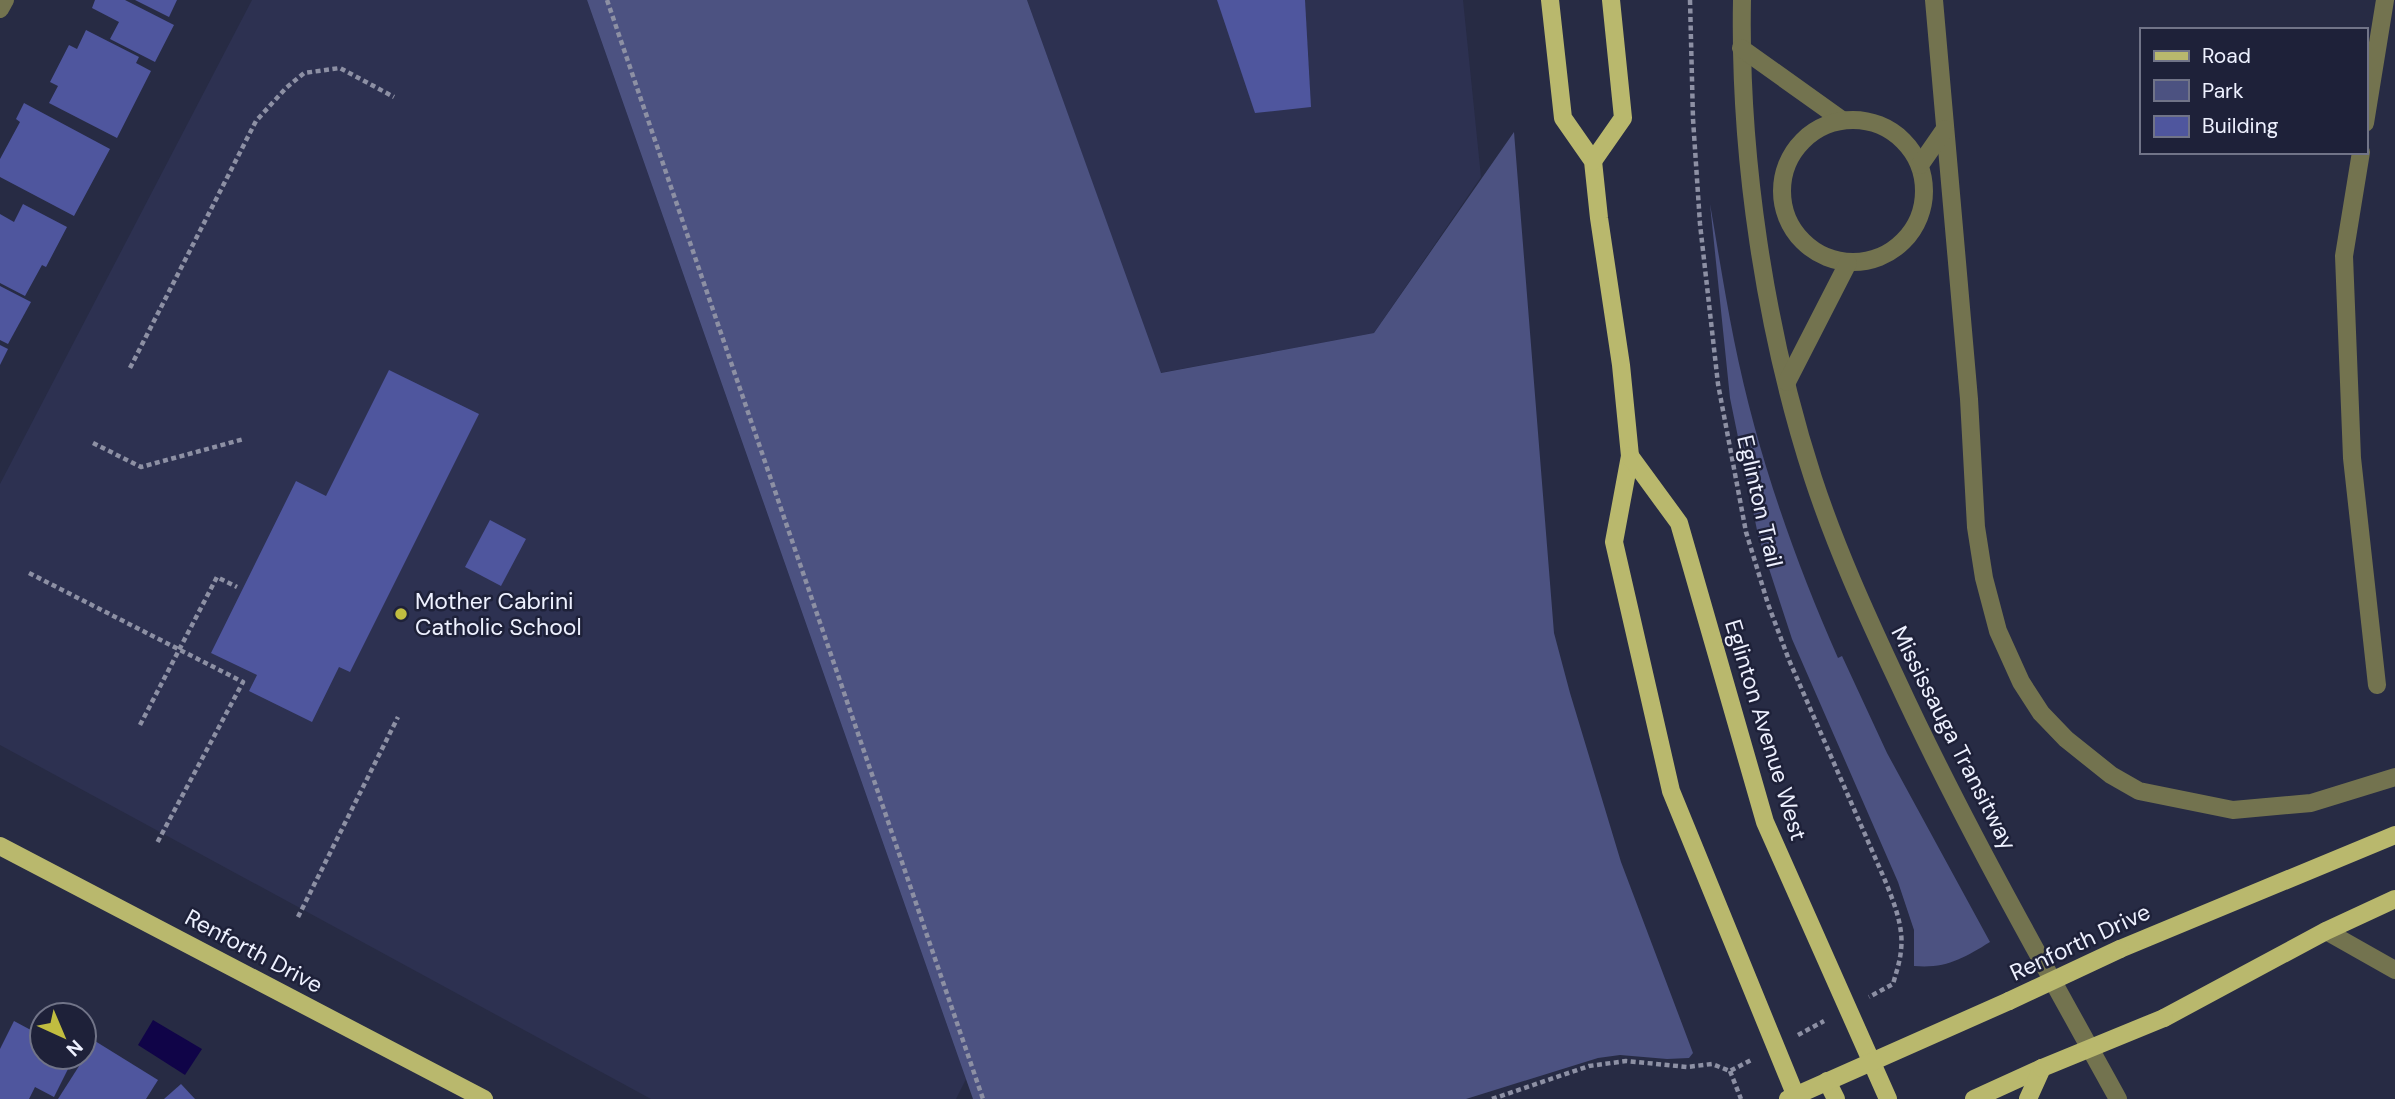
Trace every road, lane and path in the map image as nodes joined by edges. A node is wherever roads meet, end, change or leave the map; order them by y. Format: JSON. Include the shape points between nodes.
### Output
{"nodes":[{"id":1,"x":5,"y":0,"type":"edge"},
{"id":2,"x":607,"y":0,"type":"edge"},
{"id":3,"x":1550,"y":0,"type":"edge"},
{"id":4,"x":1611,"y":0,"type":"edge"},
{"id":5,"x":1690,"y":0,"type":"edge"},
{"id":6,"x":1742,"y":0,"type":"edge"},
{"id":7,"x":1934,"y":0,"type":"edge"},
{"id":8,"x":2385,"y":0,"type":"edge"},
{"id":9,"x":0,"y":9,"type":"edge"},
{"id":10,"x":1741,"y":48,"type":"junction"},
{"id":11,"x":394,"y":97,"type":"dead end"},
{"id":12,"x":2367,"y":111,"type":"edge"},
{"id":13,"x":1842,"y":120,"type":"junction"},
{"id":14,"x":1945,"y":129,"type":"junction"},
{"id":15,"x":2361,"y":154,"type":"edge"},
{"id":16,"x":1594,"y":161,"type":"junction"},
{"id":17,"x":1920,"y":165,"type":"junction"},
{"id":18,"x":1749,"y":166,"type":"junction"},
{"id":19,"x":1780,"y":186,"type":"junction"},
{"id":20,"x":1925,"y":197,"type":"junction"},
{"id":21,"x":1785,"y":218,"type":"junction"},
{"id":22,"x":1952,"y":220,"type":"junction"},
{"id":23,"x":1759,"y":242,"type":"junction"},
{"id":24,"x":1848,"y":263,"type":"junction"},
{"id":25,"x":130,"y":368,"type":"dead end"},
{"id":26,"x":1787,"y":382,"type":"junction"},
{"id":27,"x":244,"y":439,"type":"dead end"},
{"id":28,"x":93,"y":443,"type":"dead end"},
{"id":29,"x":1630,"y":456,"type":"junction"},
{"id":30,"x":29,"y":573,"type":"dead end"},
{"id":31,"x":237,"y":587,"type":"dead end"},
{"id":32,"x":179,"y":649,"type":"junction"},
{"id":33,"x":2377,"y":685,"type":"dead end"},
{"id":34,"x":398,"y":717,"type":"dead end"},
{"id":35,"x":140,"y":725,"type":"dead end"},
{"id":36,"x":2395,"y":777,"type":"edge"},
{"id":37,"x":2395,"y":835,"type":"edge"},
{"id":38,"x":157,"y":843,"type":"dead end"},
{"id":39,"x":0,"y":846,"type":"edge"},
{"id":40,"x":2395,"y":899,"type":"edge"},
{"id":41,"x":298,"y":917,"type":"dead end"},
{"id":42,"x":2326,"y":931,"type":"junction"},
{"id":43,"x":2395,"y":970,"type":"edge"},
{"id":44,"x":1847,"y":1008,"type":"junction"},
{"id":45,"x":1775,"y":1047,"type":"junction"},
{"id":46,"x":1871,"y":1061,"type":"junction"},
{"id":47,"x":2042,"y":1068,"type":"junction"},
{"id":48,"x":1730,"y":1071,"type":"junction"},
{"id":49,"x":1827,"y":1081,"type":"junction"},
{"id":50,"x":1794,"y":1098,"type":"edge"},
{"id":51,"x":484,"y":1099,"type":"edge"},
{"id":52,"x":983,"y":1099,"type":"edge"},
{"id":53,"x":1492,"y":1099,"type":"edge"},
{"id":54,"x":1741,"y":1099,"type":"edge"},
{"id":55,"x":1836,"y":1099,"type":"edge"},
{"id":56,"x":1888,"y":1099,"type":"edge"},
{"id":57,"x":1974,"y":1099,"type":"edge"},
{"id":58,"x":2028,"y":1099,"type":"edge"},
{"id":59,"x":2118,"y":1099,"type":"edge"}],
"edges":[{"from":1,"to":9,"type":"street"},
{"from":2,"to":52,"type":"path"},
{"from":3,"to":16,"type":"main road","via":[[1563,118]]},
{"from":4,"to":16,"type":"main road","via":[[1623,118]]},
{"from":5,"to":44,"type":"path","name":"Eglinton Trail","via":[[1700,224],[1718,384],[1746,533],[1789,660],[1896,908],[1902,949],[1893,984]]},
{"from":6,"to":10,"type":"street","name":"Mississauga Transitway"},
{"from":7,"to":14,"type":"street"},
{"from":8,"to":12,"type":"street"},
{"from":10,"to":13,"type":"street"},
{"from":10,"to":18,"type":"street","name":"Mississauga Transitway"},
{"from":11,"to":25,"type":"path","via":[[340,68],[304,73],[286,88],[256,121]]},
{"from":13,"to":17,"type":"street","via":[[1874,122],[1902,138]]},
{"from":13,"to":19,"type":"street","via":[[1812,132],[1790,155]]},
{"from":14,"to":17,"type":"street"},
{"from":14,"to":22,"type":"street"},
{"from":15,"to":33,"type":"street","via":[[2344,256],[2352,458]]},
{"from":16,"to":29,"type":"main road"},
{"from":17,"to":20,"type":"street"},
{"from":18,"to":19,"type":"street"},
{"from":18,"to":23,"type":"street","name":"Mississauga Transitway"},
{"from":19,"to":21,"type":"street"},
{"from":20,"to":22,"type":"street"},
{"from":20,"to":24,"type":"street","via":[[1917,223],[1900,246],[1876,260]]},
{"from":21,"to":23,"type":"street"},
{"from":21,"to":24,"type":"street","via":[[1800,241],[1822,257]]},
{"from":22,"to":36,"type":"street","via":[[1984,578],[1998,631],[2041,713],[2087,757],[2139,791],[2221,808],[2311,803]]},
{"from":23,"to":26,"type":"street","name":"Mississauga Transitway"},
{"from":24,"to":26,"type":"street"},
{"from":26,"to":59,"type":"street","name":"Mississauga Transitway","via":[[1813,478],[1857,597],[1934,761]]},
{"from":27,"to":28,"type":"path","via":[[141,467]]},
{"from":29,"to":44,"type":"main road","name":"Eglinton Avenue West","via":[[1679,523],[1765,822]]},
{"from":29,"to":45,"type":"main road","via":[[1614,542],[1671,791]]},
{"from":30,"to":32,"type":"path"},
{"from":31,"to":32,"type":"path","via":[[217,577]]},
{"from":32,"to":35,"type":"path"},
{"from":32,"to":38,"type":"path","via":[[243,682]]},
{"from":34,"to":41,"type":"path"},
{"from":37,"to":46,"type":"main road","name":"Renforth Drive","bridge":true,"via":[[2120,949]]},
{"from":39,"to":51,"type":"main road","name":"Renforth Drive"},
{"from":40,"to":42,"type":"main road"},
{"from":42,"to":43,"type":"street"},
{"from":42,"to":47,"type":"main road","bridge":true,"via":[[2164,1018]]},
{"from":44,"to":45,"type":"path"},
{"from":44,"to":46,"type":"main road","name":"Eglinton Avenue West"},
{"from":45,"to":48,"type":"path"},
{"from":45,"to":50,"type":"main road"},
{"from":46,"to":49,"type":"main road","name":"Renforth Drive"},
{"from":46,"to":56,"type":"main road","name":"Eglinton Avenue West"},
{"from":47,"to":57,"type":"main road"},
{"from":47,"to":58,"type":"main road"},
{"from":48,"to":53,"type":"path","via":[[1712,1064],[1687,1067],[1626,1061],[1589,1066]]},
{"from":48,"to":54,"type":"path"},
{"from":49,"to":50,"type":"main road","name":"Renforth Drive"},
{"from":49,"to":55,"type":"main road"}]}
